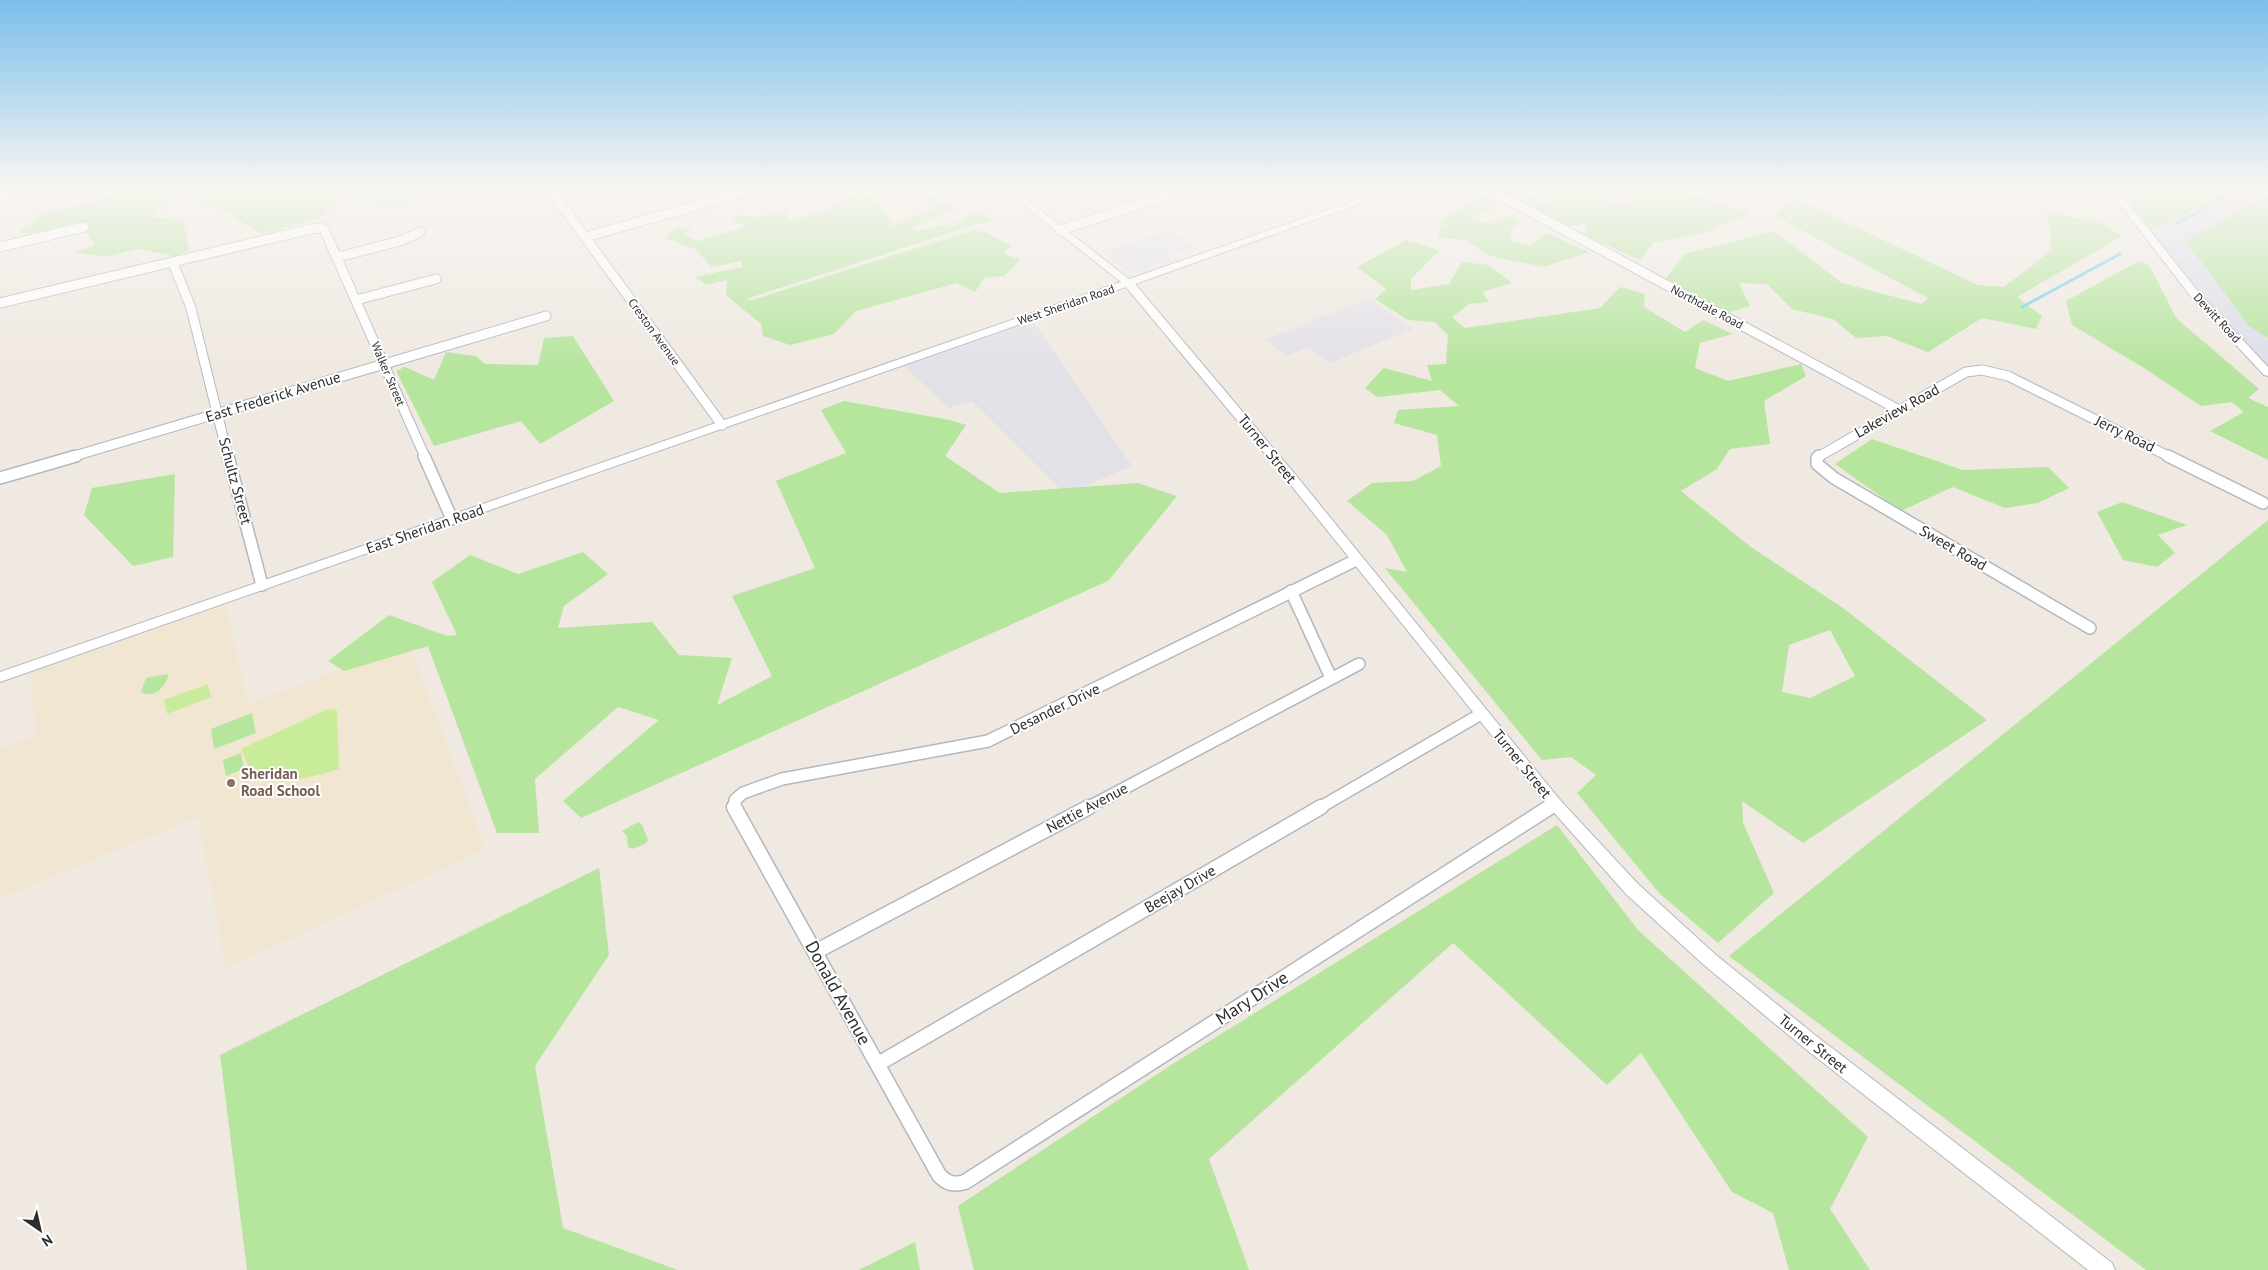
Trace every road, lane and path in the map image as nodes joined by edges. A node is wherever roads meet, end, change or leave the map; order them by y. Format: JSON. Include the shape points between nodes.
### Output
{"nodes":[{"id":1,"x":230,"y":248,"type":"edge"},
{"id":2,"x":334,"y":248,"type":"edge"},
{"id":3,"x":372,"y":248,"type":"edge"},
{"id":4,"x":593,"y":248,"type":"edge"},
{"id":5,"x":1083,"y":248,"type":"edge"},
{"id":6,"x":1227,"y":248,"type":"edge"},
{"id":7,"x":1598,"y":248,"type":"edge"},
{"id":8,"x":2159,"y":248,"type":"edge"},
{"id":9,"x":338,"y":257,"type":"junction"},
{"id":10,"x":173,"y":262,"type":"junction"},
{"id":11,"x":436,"y":278,"type":"dead end"},
{"id":12,"x":1128,"y":283,"type":"junction"},
{"id":13,"x":356,"y":300,"type":"junction"},
{"id":14,"x":0,"y":303,"type":"edge"},
{"id":15,"x":546,"y":316,"type":"dead end"},
{"id":16,"x":384,"y":364,"type":"junction"},
{"id":17,"x":1985,"y":370,"type":"joint"},
{"id":18,"x":2268,"y":373,"type":"edge"},
{"id":19,"x":849,"y":381,"type":"joint"},
{"id":20,"x":1899,"y":410,"type":"junction"},
{"id":21,"x":217,"y":413,"type":"junction"},
{"id":22,"x":722,"y":425,"type":"junction"},
{"id":23,"x":1817,"y":464,"type":"joint"},
{"id":24,"x":0,"y":478,"type":"edge"},
{"id":25,"x":2263,"y":503,"type":"dead end"},
{"id":26,"x":452,"y":519,"type":"junction"},
{"id":27,"x":1356,"y":560,"type":"junction"},
{"id":28,"x":262,"y":585,"type":"junction"},
{"id":29,"x":1291,"y":592,"type":"junction"},
{"id":30,"x":2090,"y":628,"type":"dead end"},
{"id":31,"x":1359,"y":664,"type":"dead end"},
{"id":32,"x":0,"y":677,"type":"edge"},
{"id":33,"x":1331,"y":678,"type":"junction"},
{"id":34,"x":1481,"y":714,"type":"junction"},
{"id":35,"x":735,"y":800,"type":"joint"},
{"id":36,"x":1555,"y":804,"type":"junction"},
{"id":37,"x":815,"y":952,"type":"junction"},
{"id":38,"x":878,"y":1064,"type":"junction"},
{"id":39,"x":947,"y":1184,"type":"joint"},
{"id":40,"x":2105,"y":1270,"type":"edge"}],
"edges":[{"from":1,"to":10,"type":"street","name":"Walker Street"},
{"from":2,"to":9,"type":"street","name":"Walker Street"},
{"from":3,"to":9,"type":"street"},
{"from":4,"to":22,"type":"street","name":"Creston Avenue"},
{"from":5,"to":12,"type":"street","name":"Turner Street"},
{"from":6,"to":12,"type":"street","name":"West Sheridan Road"},
{"from":7,"to":20,"type":"street","name":"Northdale Road"},
{"from":8,"to":18,"type":"street","name":"Dewitt Road","via":[[2196,296]]},
{"from":9,"to":13,"type":"street","name":"Walker Street"},
{"from":10,"to":14,"type":"street"},
{"from":10,"to":21,"type":"street","name":"Schultz Street","via":[[184,283],[198,326]]},
{"from":11,"to":13,"type":"street"},
{"from":12,"to":19,"type":"street","name":"West Sheridan Road"},
{"from":12,"to":27,"type":"street","name":"Turner Street"},
{"from":13,"to":16,"type":"street","name":"Walker Street"},
{"from":15,"to":16,"type":"street","name":"East Frederick Avenue"},
{"from":16,"to":21,"type":"street","name":"East Frederick Avenue"},
{"from":16,"to":26,"type":"street","name":"Walker Street"},
{"from":17,"to":20,"type":"street","name":"Lakeview Road","via":[[1966,372]]},
{"from":17,"to":25,"type":"street","name":"Jerry Road","via":[[2008,376]]},
{"from":19,"to":22,"type":"street","name":"East Sheridan Road"},
{"from":20,"to":23,"type":"street","name":"Lakeview Road","via":[[1822,453]]},
{"from":21,"to":24,"type":"street","name":"East Frederick Avenue"},
{"from":21,"to":28,"type":"street","name":"Schultz Street"},
{"from":22,"to":26,"type":"street","name":"East Sheridan Road"},
{"from":23,"to":30,"type":"street","name":"Sweet Road","via":[[1834,478]]},
{"from":26,"to":28,"type":"street","name":"East Sheridan Road"},
{"from":27,"to":29,"type":"street","name":"Desander Drive"},
{"from":27,"to":34,"type":"street","name":"Turner Street"},
{"from":28,"to":32,"type":"street","name":"East Sheridan Road"},
{"from":29,"to":33,"type":"street"},
{"from":29,"to":35,"type":"street","name":"Desander Drive","via":[[988,741],[782,779],[762,784]]},
{"from":31,"to":33,"type":"street","name":"Nettie Avenue"},
{"from":33,"to":37,"type":"street","name":"Nettie Avenue"},
{"from":34,"to":36,"type":"street","name":"Turner Street"},
{"from":34,"to":38,"type":"street","name":"Beejay Drive"},
{"from":35,"to":37,"type":"street","name":"Donald Avenue","via":[[734,807]]},
{"from":36,"to":39,"type":"street","name":"Mary Drive","via":[[966,1182],[955,1186]]},
{"from":36,"to":40,"type":"street","name":"Turner Street","via":[[1632,889],[1710,960],[1809,1041]]},
{"from":37,"to":38,"type":"street","name":"Donald Avenue"},
{"from":38,"to":39,"type":"street","name":"Donald Avenue"}]}
